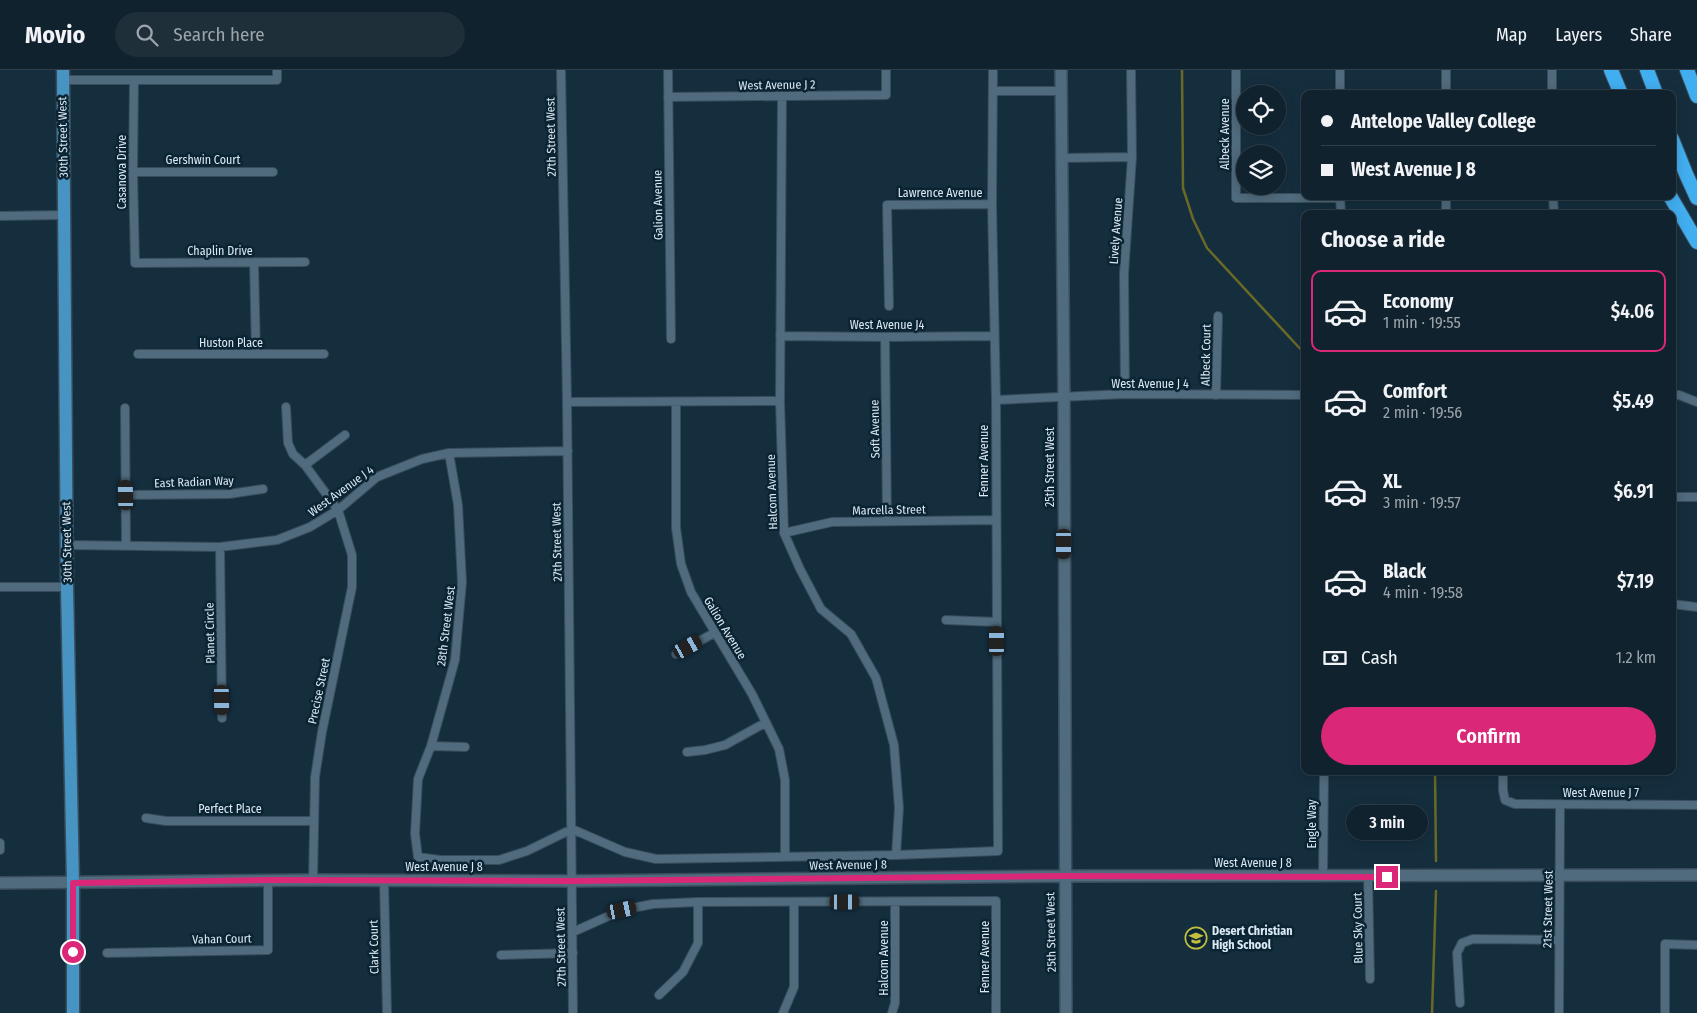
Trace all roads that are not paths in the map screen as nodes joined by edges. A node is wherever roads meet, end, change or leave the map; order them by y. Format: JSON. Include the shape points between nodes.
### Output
{"nodes":[{"id":1,"x":277,"y":70,"type":"edge"},
{"id":2,"x":561,"y":70,"type":"edge"},
{"id":3,"x":668,"y":70,"type":"edge"},
{"id":4,"x":886,"y":70,"type":"edge"},
{"id":5,"x":993,"y":70,"type":"edge"},
{"id":6,"x":1061,"y":70,"type":"edge"},
{"id":7,"x":1131,"y":70,"type":"edge"},
{"id":8,"x":1236,"y":70,"type":"edge"},
{"id":9,"x":1340,"y":70,"type":"edge"},
{"id":10,"x":1446,"y":70,"type":"edge"},
{"id":11,"x":1552,"y":70,"type":"edge"},
{"id":12,"x":1612,"y":70,"type":"edge"},
{"id":13,"x":1647,"y":70,"type":"edge"},
{"id":14,"x":1687,"y":70,"type":"edge"},
{"id":15,"x":63,"y":75,"type":"edge"},
{"id":16,"x":134,"y":81,"type":"junction"},
{"id":17,"x":1340,"y":90,"type":"edge"},
{"id":18,"x":1446,"y":90,"type":"edge"},
{"id":19,"x":1552,"y":90,"type":"edge"},
{"id":20,"x":1620,"y":90,"type":"edge"},
{"id":21,"x":1654,"y":90,"type":"edge"},
{"id":22,"x":993,"y":92,"type":"junction"},
{"id":23,"x":1061,"y":92,"type":"junction"},
{"id":24,"x":782,"y":96,"type":"junction"},
{"id":25,"x":1697,"y":96,"type":"edge"},
{"id":26,"x":668,"y":97,"type":"junction"},
{"id":27,"x":1676,"y":149,"type":"edge"},
{"id":28,"x":1132,"y":157,"type":"junction"},
{"id":29,"x":1061,"y":158,"type":"junction"},
{"id":30,"x":133,"y":172,"type":"junction"},
{"id":31,"x":273,"y":172,"type":"dead end"},
{"id":32,"x":1301,"y":197,"type":"edge"},
{"id":33,"x":1697,"y":198,"type":"edge"},
{"id":34,"x":1672,"y":200,"type":"edge"},
{"id":35,"x":992,"y":204,"type":"junction"},
{"id":36,"x":64,"y":215,"type":"junction"},
{"id":37,"x":0,"y":216,"type":"edge"},
{"id":38,"x":1697,"y":242,"type":"edge"},
{"id":39,"x":305,"y":262,"type":"dead end"},
{"id":40,"x":135,"y":263,"type":"joint"},
{"id":41,"x":254,"y":263,"type":"junction"},
{"id":42,"x":889,"y":306,"type":"dead end"},
{"id":43,"x":1218,"y":316,"type":"dead end"},
{"id":44,"x":780,"y":336,"type":"junction"},
{"id":45,"x":994,"y":336,"type":"junction"},
{"id":46,"x":885,"y":337,"type":"junction"},
{"id":47,"x":671,"y":339,"type":"dead end"},
{"id":48,"x":138,"y":354,"type":"dead end"},
{"id":49,"x":256,"y":354,"type":"junction"},
{"id":50,"x":324,"y":354,"type":"dead end"},
{"id":51,"x":1125,"y":394,"type":"junction"},
{"id":52,"x":1216,"y":395,"type":"junction"},
{"id":53,"x":1301,"y":395,"type":"edge"},
{"id":54,"x":1676,"y":395,"type":"edge"},
{"id":55,"x":1064,"y":398,"type":"junction"},
{"id":56,"x":996,"y":400,"type":"junction"},
{"id":57,"x":780,"y":401,"type":"junction"},
{"id":58,"x":567,"y":402,"type":"junction"},
{"id":59,"x":676,"y":402,"type":"junction"},
{"id":60,"x":1697,"y":402,"type":"edge"},
{"id":61,"x":286,"y":407,"type":"dead end"},
{"id":62,"x":124,"y":408,"type":"dead end"},
{"id":63,"x":345,"y":435,"type":"dead end"},
{"id":64,"x":568,"y":451,"type":"junction"},
{"id":65,"x":449,"y":453,"type":"junction"},
{"id":66,"x":305,"y":465,"type":"junction"},
{"id":67,"x":263,"y":489,"type":"dead end"},
{"id":68,"x":126,"y":495,"type":"junction"},
{"id":69,"x":1676,"y":497,"type":"edge"},
{"id":70,"x":1697,"y":497,"type":"edge"},
{"id":71,"x":338,"y":510,"type":"junction"},
{"id":72,"x":996,"y":520,"type":"junction"},
{"id":73,"x":888,"y":521,"type":"junction"},
{"id":74,"x":784,"y":533,"type":"junction"},
{"id":75,"x":67,"y":545,"type":"junction"},
{"id":76,"x":126,"y":545,"type":"junction"},
{"id":77,"x":220,"y":547,"type":"junction"},
{"id":78,"x":0,"y":587,"type":"edge"},
{"id":79,"x":67,"y":587,"type":"junction"},
{"id":80,"x":1676,"y":605,"type":"edge"},
{"id":81,"x":1697,"y":608,"type":"edge"},
{"id":82,"x":946,"y":620,"type":"dead end"},
{"id":83,"x":997,"y":622,"type":"junction"},
{"id":84,"x":714,"y":633,"type":"junction"},
{"id":85,"x":676,"y":654,"type":"dead end"},
{"id":86,"x":222,"y":718,"type":"dead end"},
{"id":87,"x":766,"y":723,"type":"junction"},
{"id":88,"x":431,"y":746,"type":"junction"},
{"id":89,"x":465,"y":747,"type":"dead end"},
{"id":90,"x":687,"y":752,"type":"dead end"},
{"id":91,"x":1324,"y":775,"type":"edge"},
{"id":92,"x":1503,"y":775,"type":"edge"},
{"id":93,"x":1560,"y":805,"type":"junction"},
{"id":94,"x":1697,"y":805,"type":"edge"},
{"id":95,"x":146,"y":818,"type":"dead end"},
{"id":96,"x":314,"y":821,"type":"junction"},
{"id":97,"x":572,"y":829,"type":"junction"},
{"id":98,"x":0,"y":843,"type":"edge"},
{"id":99,"x":0,"y":850,"type":"edge"},
{"id":100,"x":896,"y":855,"type":"junction"},
{"id":101,"x":785,"y":857,"type":"junction"},
{"id":102,"x":1559,"y":875,"type":"junction"},
{"id":103,"x":1697,"y":875,"type":"edge"},
{"id":104,"x":1064,"y":876,"type":"junction"},
{"id":105,"x":1323,"y":876,"type":"junction"},
{"id":106,"x":1368,"y":877,"type":"junction"},
{"id":107,"x":268,"y":880,"type":"junction"},
{"id":108,"x":313,"y":880,"type":"junction"},
{"id":109,"x":384,"y":880,"type":"junction"},
{"id":110,"x":572,"y":881,"type":"junction"},
{"id":111,"x":0,"y":883,"type":"edge"},
{"id":112,"x":73,"y":883,"type":"junction"},
{"id":113,"x":698,"y":902,"type":"junction"},
{"id":114,"x":794,"y":902,"type":"junction"},
{"id":115,"x":895,"y":902,"type":"junction"},
{"id":116,"x":573,"y":932,"type":"junction"},
{"id":117,"x":1559,"y":940,"type":"junction"},
{"id":118,"x":1697,"y":944,"type":"edge"},
{"id":119,"x":107,"y":952,"type":"dead end"},
{"id":120,"x":573,"y":953,"type":"junction"},
{"id":121,"x":501,"y":954,"type":"dead end"},
{"id":122,"x":1370,"y":978,"type":"dead end"},
{"id":123,"x":659,"y":995,"type":"dead end"},
{"id":124,"x":1460,"y":1003,"type":"dead end"},
{"id":125,"x":73,"y":1013,"type":"edge"},
{"id":126,"x":387,"y":1013,"type":"edge"},
{"id":127,"x":573,"y":1013,"type":"edge"},
{"id":128,"x":783,"y":1013,"type":"edge"},
{"id":129,"x":892,"y":1013,"type":"edge"},
{"id":130,"x":996,"y":1013,"type":"edge"},
{"id":131,"x":1066,"y":1013,"type":"edge"},
{"id":132,"x":1559,"y":1013,"type":"edge"},
{"id":133,"x":1665,"y":1013,"type":"edge"}],
"edges":[{"from":1,"to":16,"type":"street","via":[[277,80]]},
{"from":2,"to":58,"type":"street","name":"27th Street West"},
{"from":3,"to":26,"type":"street","name":"Galion Avenue"},
{"from":4,"to":24,"type":"street","name":"West Avenue J 2","via":[[886,95]]},
{"from":5,"to":22,"type":"street","name":"Fenner Avenue"},
{"from":6,"to":23,"type":"street","name":"25th Street West"},
{"from":7,"to":28,"type":"street","name":"Lively Avenue"},
{"from":8,"to":32,"type":"street","name":"Albeck Avenue","via":[[1236,198]]},
{"from":9,"to":17,"type":"street"},
{"from":10,"to":18,"type":"street"},
{"from":11,"to":19,"type":"street"},
{"from":12,"to":20,"type":"highway"},
{"from":13,"to":21,"type":"highway"},
{"from":14,"to":25,"type":"highway"},
{"from":15,"to":16,"type":"street"},
{"from":15,"to":36,"type":"main road","name":"30th Street West"},
{"from":16,"to":30,"type":"street","name":"Casanova Drive"},
{"from":22,"to":23,"type":"street"},
{"from":22,"to":35,"type":"street","name":"Fenner Avenue"},
{"from":23,"to":29,"type":"street","name":"25th Street West"},
{"from":24,"to":26,"type":"street","name":"West Avenue J 2"},
{"from":24,"to":44,"type":"street","name":"Halcom Avenue"},
{"from":26,"to":47,"type":"street","name":"Galion Avenue"},
{"from":27,"to":33,"type":"highway"},
{"from":28,"to":29,"type":"street"},
{"from":28,"to":51,"type":"street","name":"Lively Avenue","via":[[1124,274]]},
{"from":29,"to":55,"type":"street","name":"25th Street West"},
{"from":30,"to":31,"type":"street","name":"Gershwin Court"},
{"from":30,"to":40,"type":"street","name":"Casanova Drive"},
{"from":34,"to":38,"type":"highway"},
{"from":35,"to":42,"type":"street","name":"Lawrence Avenue","via":[[888,205]]},
{"from":35,"to":45,"type":"street","name":"Fenner Avenue"},
{"from":36,"to":37,"type":"street"},
{"from":36,"to":75,"type":"main road","name":"30th Street West"},
{"from":39,"to":41,"type":"street","name":"Chaplin Drive"},
{"from":40,"to":41,"type":"street","name":"Chaplin Drive"},
{"from":41,"to":49,"type":"street"},
{"from":43,"to":52,"type":"street","name":"Albeck Court"},
{"from":44,"to":46,"type":"street","name":"West Avenue J4"},
{"from":44,"to":57,"type":"street","name":"Halcom Avenue"},
{"from":45,"to":46,"type":"street","name":"West Avenue J4"},
{"from":45,"to":56,"type":"street","name":"Fenner Avenue"},
{"from":46,"to":73,"type":"street","name":"Soft Avenue"},
{"from":48,"to":49,"type":"street","name":"Huston Place"},
{"from":49,"to":50,"type":"street","name":"Huston Place"},
{"from":51,"to":52,"type":"street","name":"West Avenue J 4"},
{"from":51,"to":55,"type":"street","name":"West Avenue J 4"},
{"from":52,"to":53,"type":"street","name":"West Avenue J 4"},
{"from":54,"to":60,"type":"street"},
{"from":55,"to":56,"type":"street","name":"West Avenue J 4"},
{"from":55,"to":104,"type":"street","name":"25th Street West"},
{"from":56,"to":72,"type":"street","name":"Fenner Avenue"},
{"from":57,"to":59,"type":"street"},
{"from":57,"to":74,"type":"street","name":"Halcom Avenue"},
{"from":58,"to":59,"type":"street"},
{"from":58,"to":64,"type":"street","name":"27th Street West"},
{"from":59,"to":84,"type":"street","name":"Galion Avenue","via":[[676,528],[681,564],[691,592]]},
{"from":61,"to":66,"type":"street","name":"Precise Street","via":[[288,443],[293,454]]},
{"from":62,"to":68,"type":"street"},
{"from":63,"to":66,"type":"street"},
{"from":64,"to":65,"type":"street","name":"West Avenue J 4"},
{"from":64,"to":97,"type":"street","name":"27th Street West"},
{"from":65,"to":71,"type":"street","name":"West Avenue J 4","via":[[422,459],[377,477]]},
{"from":65,"to":88,"type":"street","name":"28th Street West","via":[[458,505],[462,582],[455,660]]},
{"from":66,"to":71,"type":"street","name":"Precise Street"},
{"from":67,"to":68,"type":"street","name":"East Radian Way","via":[[229,494]]},
{"from":68,"to":76,"type":"street"},
{"from":69,"to":70,"type":"street"},
{"from":71,"to":77,"type":"street","name":"West Avenue J 4","via":[[310,527],[277,540]]},
{"from":71,"to":96,"type":"street","name":"Precise Street","via":[[352,555],[352,587],[322,732],[315,777]]},
{"from":72,"to":73,"type":"street","name":"Marcella Street"},
{"from":72,"to":83,"type":"street","name":"Fenner Avenue"},
{"from":73,"to":74,"type":"street","name":"Marcella Street","via":[[832,522]]},
{"from":74,"to":100,"type":"street","name":"Halcom Avenue","via":[[821,609],[852,634],[876,678],[894,745],[899,808]]},
{"from":75,"to":76,"type":"street","name":"West Avenue J 4"},
{"from":75,"to":79,"type":"main road","name":"30th Street West"},
{"from":76,"to":77,"type":"street","name":"West Avenue J 4"},
{"from":77,"to":86,"type":"street","name":"Planet Circle"},
{"from":78,"to":79,"type":"street"},
{"from":79,"to":112,"type":"main road","name":"30th Street West"},
{"from":80,"to":81,"type":"street"},
{"from":82,"to":83,"type":"street"},
{"from":83,"to":100,"type":"street","name":"Fenner Avenue","via":[[998,851]]},
{"from":84,"to":85,"type":"street"},
{"from":84,"to":87,"type":"street","name":"Galion Avenue"},
{"from":87,"to":90,"type":"street","via":[[725,745]]},
{"from":87,"to":101,"type":"street","name":"Galion Avenue","via":[[779,749],[785,780]]},
{"from":88,"to":89,"type":"street"},
{"from":88,"to":97,"type":"street","name":"28th Street West","via":[[418,779],[415,834],[418,857],[499,860],[527,852]]},
{"from":91,"to":105,"type":"street","name":"Engle Way"},
{"from":92,"to":93,"type":"street","name":"West Avenue J 7","via":[[1505,800],[1515,804]]},
{"from":93,"to":94,"type":"street","name":"West Avenue J 7"},
{"from":93,"to":102,"type":"street","name":"21st Street West"},
{"from":95,"to":96,"type":"street","name":"Perfect Place","via":[[166,821]]},
{"from":96,"to":108,"type":"street","name":"Precise Street"},
{"from":97,"to":101,"type":"street","via":[[626,852],[656,859]]},
{"from":97,"to":110,"type":"street","name":"27th Street West"},
{"from":98,"to":99,"type":"street"},
{"from":100,"to":101,"type":"street"},
{"from":102,"to":103,"type":"street","name":"West Avenue J 8"},
{"from":102,"to":106,"type":"street","name":"West Avenue J 8"},
{"from":102,"to":117,"type":"street","name":"21st Street West"},
{"from":104,"to":105,"type":"street","name":"West Avenue J 8"},
{"from":104,"to":110,"type":"street","name":"West Avenue J 8"},
{"from":104,"to":131,"type":"street","name":"25th Street West"},
{"from":105,"to":106,"type":"street","name":"West Avenue J 8"},
{"from":106,"to":122,"type":"street","name":"Blue Sky Court"},
{"from":107,"to":108,"type":"street","name":"West Avenue J 8"},
{"from":107,"to":112,"type":"street","name":"West Avenue J 8"},
{"from":107,"to":119,"type":"street","name":"Vahan Court","via":[[268,950]]},
{"from":108,"to":109,"type":"street","name":"West Avenue J 8"},
{"from":109,"to":110,"type":"street","name":"West Avenue J 8"},
{"from":109,"to":126,"type":"street","name":"Clark Court"},
{"from":110,"to":116,"type":"street","name":"27th Street West"},
{"from":111,"to":112,"type":"street","name":"West Avenue J 8"},
{"from":112,"to":125,"type":"main road","name":"30th Street West"},
{"from":113,"to":114,"type":"street"},
{"from":113,"to":116,"type":"street","via":[[653,904],[622,910]]},
{"from":113,"to":123,"type":"street","via":[[698,942],[683,972]]},
{"from":114,"to":115,"type":"street"},
{"from":114,"to":128,"type":"street","via":[[794,986]]},
{"from":115,"to":129,"type":"street","name":"Halcom Avenue","via":[[895,1002]]},
{"from":115,"to":130,"type":"street","name":"Fenner Avenue","via":[[996,902]]},
{"from":116,"to":120,"type":"street","name":"27th Street West"},
{"from":117,"to":124,"type":"street","via":[[1473,939],[1462,943],[1457,953]]},
{"from":117,"to":132,"type":"street","name":"21st Street West"},
{"from":118,"to":133,"type":"street","via":[[1665,944]]},
{"from":120,"to":121,"type":"street"},
{"from":120,"to":127,"type":"street","name":"27th Street West"}]}
